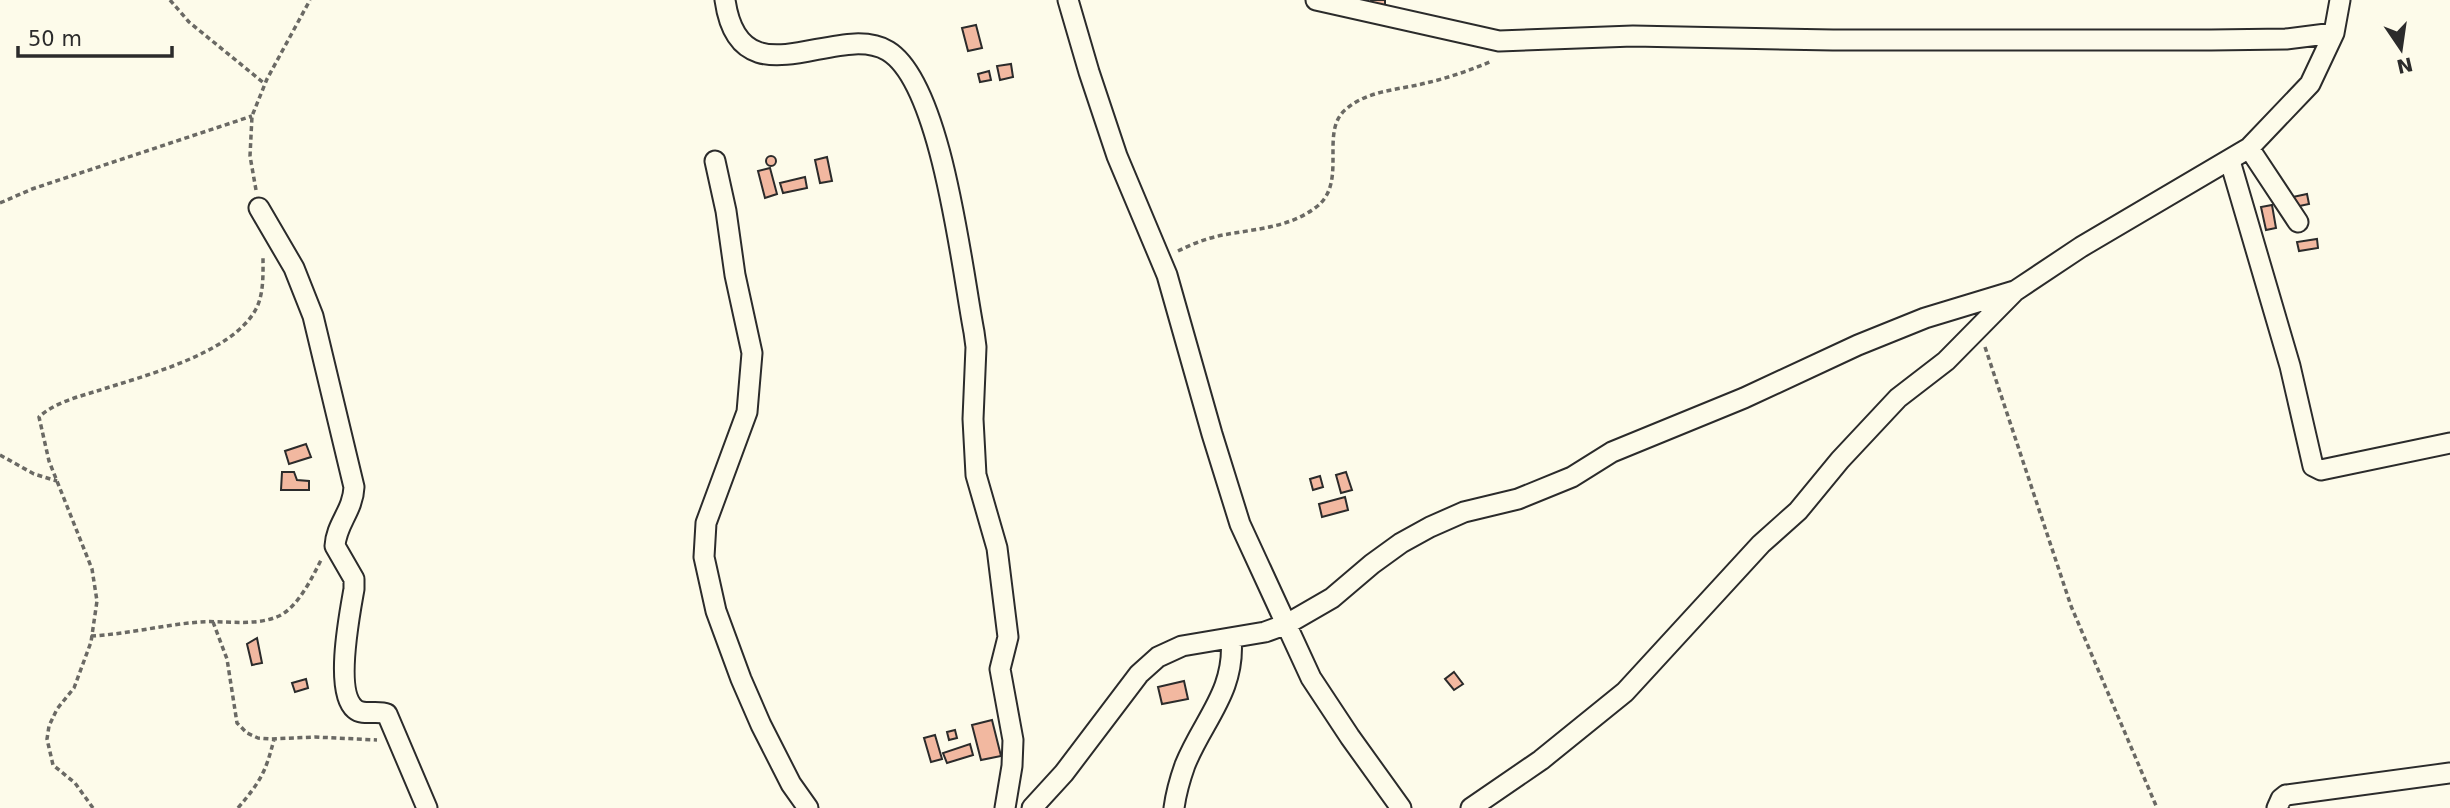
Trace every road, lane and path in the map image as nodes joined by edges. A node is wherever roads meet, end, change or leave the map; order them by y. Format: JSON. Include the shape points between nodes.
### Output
{"nodes":[{"id":1,"x":170,"y":0,"type":"edge"},
{"id":2,"x":310,"y":0,"type":"edge"},
{"id":3,"x":725,"y":0,"type":"edge"},
{"id":4,"x":1068,"y":0,"type":"edge"},
{"id":5,"x":1317,"y":0,"type":"edge"},
{"id":6,"x":2340,"y":0,"type":"edge"},
{"id":7,"x":2334,"y":33,"type":"junction"},
{"id":8,"x":1492,"y":61,"type":"dead end"},
{"id":9,"x":265,"y":84,"type":"junction"},
{"id":10,"x":252,"y":116,"type":"junction"},
{"id":11,"x":2249,"y":148,"type":"junction"},
{"id":12,"x":2230,"y":161,"type":"junction"},
{"id":13,"x":715,"y":162,"type":"dead end"},
{"id":14,"x":0,"y":204,"type":"edge"},
{"id":15,"x":259,"y":208,"type":"joint"},
{"id":16,"x":2298,"y":222,"type":"dead end"},
{"id":17,"x":263,"y":251,"type":"dead end"},
{"id":18,"x":1161,"y":261,"type":"junction"},
{"id":19,"x":2015,"y":291,"type":"junction"},
{"id":20,"x":1979,"y":328,"type":"junction"},
{"id":21,"x":2450,"y":443,"type":"edge"},
{"id":22,"x":0,"y":455,"type":"edge"},
{"id":23,"x":57,"y":481,"type":"junction"},
{"id":24,"x":335,"y":546,"type":"junction"},
{"id":25,"x":213,"y":622,"type":"junction"},
{"id":26,"x":1287,"y":624,"type":"junction"},
{"id":27,"x":91,"y":636,"type":"junction"},
{"id":28,"x":1231,"y":638,"type":"junction"},
{"id":29,"x":274,"y":739,"type":"junction"},
{"id":30,"x":399,"y":742,"type":"junction"},
{"id":31,"x":2450,"y":773,"type":"edge"},
{"id":32,"x":93,"y":808,"type":"edge"},
{"id":33,"x":238,"y":808,"type":"edge"},
{"id":34,"x":427,"y":808,"type":"edge"},
{"id":35,"x":808,"y":808,"type":"edge"},
{"id":36,"x":1005,"y":808,"type":"edge"},
{"id":37,"x":1032,"y":808,"type":"edge"},
{"id":38,"x":1174,"y":808,"type":"edge"},
{"id":39,"x":1401,"y":808,"type":"edge"},
{"id":40,"x":1471,"y":808,"type":"edge"},
{"id":41,"x":2157,"y":808,"type":"edge"},
{"id":42,"x":2277,"y":808,"type":"edge"}],
"edges":[{"from":1,"to":9,"type":"path","via":[[189,22]]},
{"from":2,"to":9,"type":"path"},
{"from":3,"to":36,"type":"street","via":[[734,33],[757,51],[777,55],[862,44],[891,53],[906,69],[932,125],[976,347],[976,475],[997,548],[1007,610],[1008,642],[1000,674],[1013,740]]},
{"from":4,"to":18,"type":"street","via":[[1117,156]]},
{"from":5,"to":7,"type":"street","via":[[1499,41],[1633,36],[2211,40]]},
{"from":6,"to":7,"type":"street"},
{"from":7,"to":11,"type":"street","via":[[2310,84]]},
{"from":8,"to":18,"type":"path","via":[[1365,97],[1345,109],[1336,120],[1334,175],[1317,207],[1262,230],[1200,242]]},
{"from":9,"to":10,"type":"path"},
{"from":10,"to":14,"type":"path","via":[[32,189]]},
{"from":10,"to":15,"type":"path","via":[[250,156]]},
{"from":11,"to":12,"type":"street"},
{"from":11,"to":16,"type":"street"},
{"from":12,"to":19,"type":"street","via":[[2081,247]]},
{"from":12,"to":21,"type":"street","via":[[2290,366],[2313,466],[2320,470]]},
{"from":13,"to":35,"type":"street","via":[[752,353],[747,412],[706,523],[704,557],[716,611],[741,679],[791,784]]},
{"from":15,"to":24,"type":"street","via":[[294,268],[313,316],[345,444],[353,500]]},
{"from":17,"to":23,"type":"path","via":[[258,307],[226,341],[174,366],[71,399],[39,417]]},
{"from":18,"to":26,"type":"street","via":[[1240,524]]},
{"from":19,"to":20,"type":"street"},
{"from":19,"to":26,"type":"street","via":[[1925,318],[1858,345],[1612,452],[1572,477],[1430,527],[1372,564],[1332,598]]},
{"from":20,"to":40,"type":"street","via":[[1898,398],[1798,511],[1761,544],[1625,692],[1541,760]]},
{"from":20,"to":41,"type":"path","via":[[2071,606]]},
{"from":22,"to":23,"type":"path"},
{"from":23,"to":27,"type":"path","via":[[92,569],[97,601]]},
{"from":24,"to":25,"type":"path","via":[[322,558],[293,605],[280,615],[255,622]]},
{"from":24,"to":30,"type":"street","via":[[354,579],[344,654],[351,704],[360,712],[387,714]]},
{"from":25,"to":27,"type":"path"},
{"from":25,"to":29,"type":"path","via":[[227,659],[237,723],[258,738]]},
{"from":26,"to":28,"type":"street"},
{"from":26,"to":39,"type":"street","via":[[1311,678]]},
{"from":27,"to":32,"type":"path","via":[[74,688],[57,709],[47,738],[53,765],[75,783]]},
{"from":28,"to":37,"type":"street","via":[[1182,646],[1148,664]]},
{"from":28,"to":38,"type":"street","via":[[1230,672],[1218,705],[1185,764]]},
{"from":29,"to":30,"type":"path"},
{"from":29,"to":33,"type":"path","via":[[260,781]]},
{"from":30,"to":34,"type":"street"},
{"from":31,"to":42,"type":"street","via":[[2286,795]]}]}
